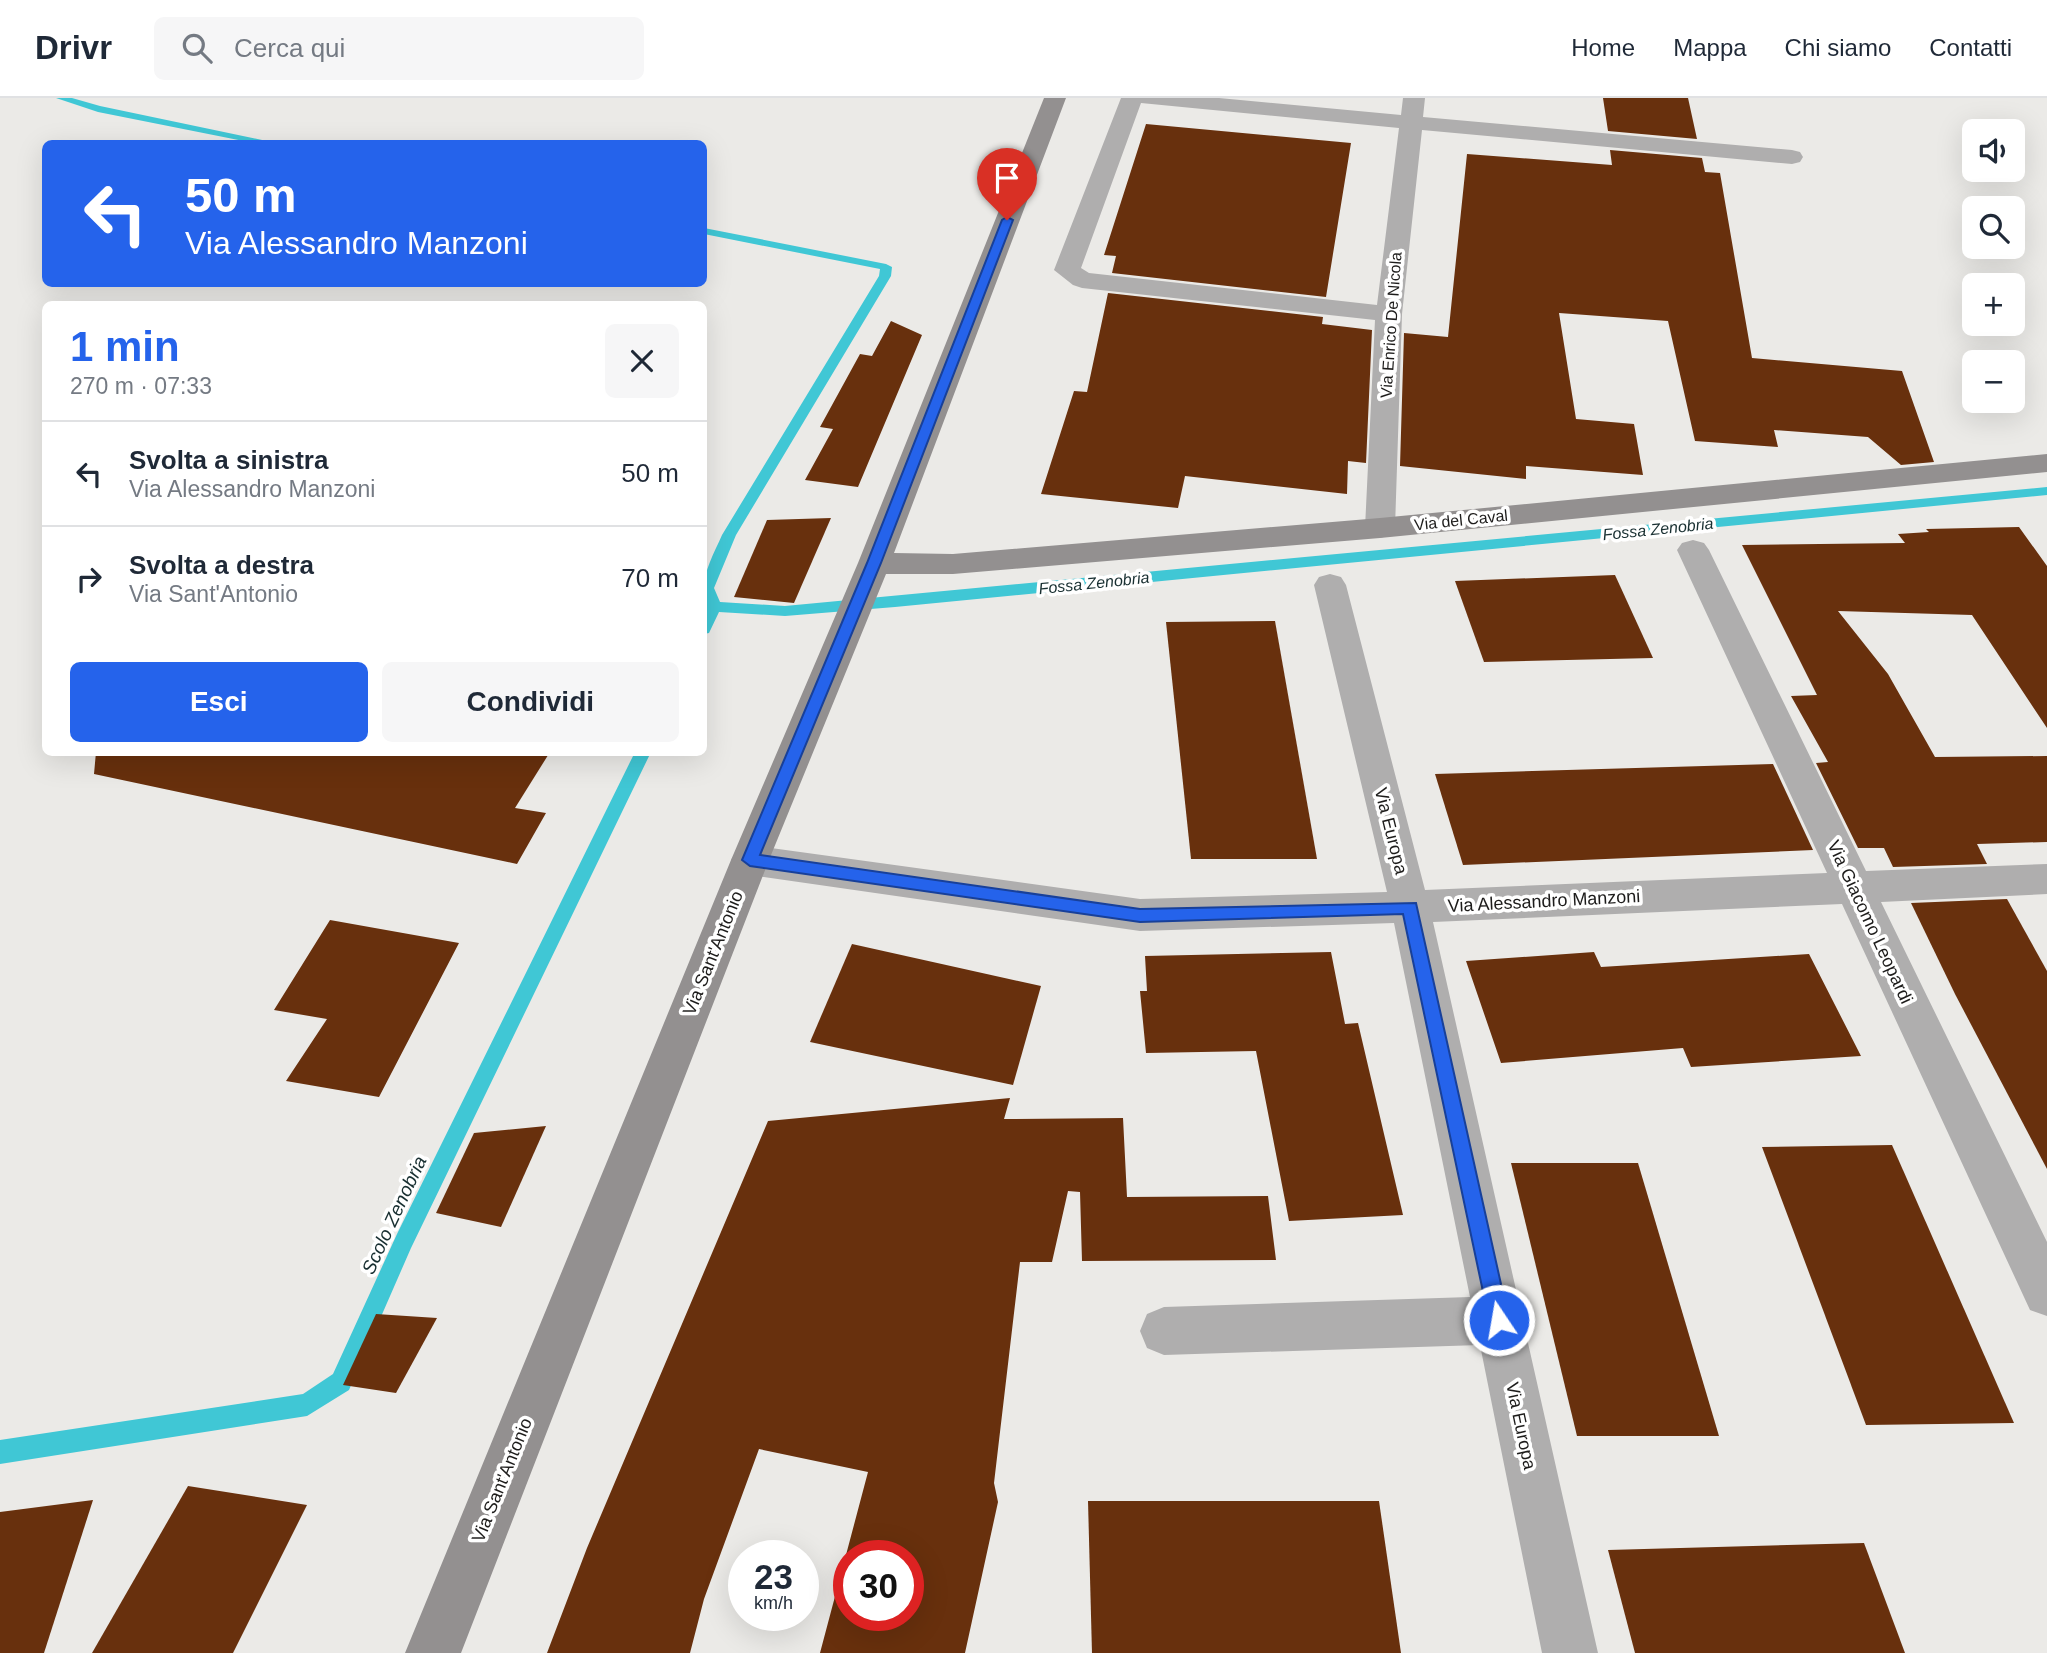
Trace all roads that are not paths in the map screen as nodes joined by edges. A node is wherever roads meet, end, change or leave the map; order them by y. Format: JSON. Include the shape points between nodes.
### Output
{"nodes":[{"id":1,"x":1055,"y":98,"type":"edge"},
{"id":2,"x":1132,"y":98,"type":"edge"},
{"id":3,"x":1147,"y":98,"type":"edge"},
{"id":4,"x":1413,"y":111,"type":"edge"},
{"id":5,"x":1792,"y":158,"type":"dead end"},
{"id":6,"x":1389,"y":314,"type":"junction"},
{"id":7,"x":2047,"y":463,"type":"edge"},
{"id":8,"x":1380,"y":528,"type":"junction"},
{"id":9,"x":1693,"y":550,"type":"dead end"},
{"id":10,"x":874,"y":563,"type":"junction"},
{"id":11,"x":1329,"y":585,"type":"dead end"},
{"id":12,"x":750,"y":860,"type":"junction"},
{"id":13,"x":2047,"y":879,"type":"edge"},
{"id":14,"x":1853,"y":886,"type":"junction"},
{"id":15,"x":1410,"y":907,"type":"junction"},
{"id":16,"x":2047,"y":1293,"type":"edge"},
{"id":17,"x":1499,"y":1320,"type":"junction"},
{"id":18,"x":1164,"y":1331,"type":"dead end"},
{"id":19,"x":433,"y":1653,"type":"edge"},
{"id":20,"x":1570,"y":1653,"type":"edge"}],
"edges":[{"from":1,"to":10,"type":"main road","name":"Via Sant'Antonio"},
{"from":2,"to":6,"type":"street","via":[[1067,270],[1082,280]]},
{"from":3,"to":4,"type":"street"},
{"from":4,"to":5,"type":"street"},
{"from":4,"to":6,"type":"street","name":"Via Enrico De Nicola"},
{"from":6,"to":8,"type":"street","name":"Via Enrico De Nicola"},
{"from":7,"to":8,"type":"main road","name":"Via del Caval"},
{"from":8,"to":10,"type":"main road","name":"Via del Caval","via":[[953,564]]},
{"from":9,"to":14,"type":"street","name":"Via Giacomo Leopardi"},
{"from":10,"to":12,"type":"main road","name":"Via Sant'Antonio"},
{"from":11,"to":15,"type":"street","name":"Via Europa"},
{"from":12,"to":15,"type":"street","name":"Via Alessandro Manzoni","via":[[1140,915]]},
{"from":12,"to":19,"type":"main road","name":"Via Sant'Antonio"},
{"from":13,"to":14,"type":"street","name":"Via Alessandro Manzoni"},
{"from":14,"to":15,"type":"street","name":"Via Alessandro Manzoni"},
{"from":14,"to":16,"type":"street","name":"Via Giacomo Leopardi"},
{"from":15,"to":17,"type":"street","name":"Via Europa"},
{"from":17,"to":18,"type":"street"},
{"from":17,"to":20,"type":"street","name":"Via Europa"}]}
